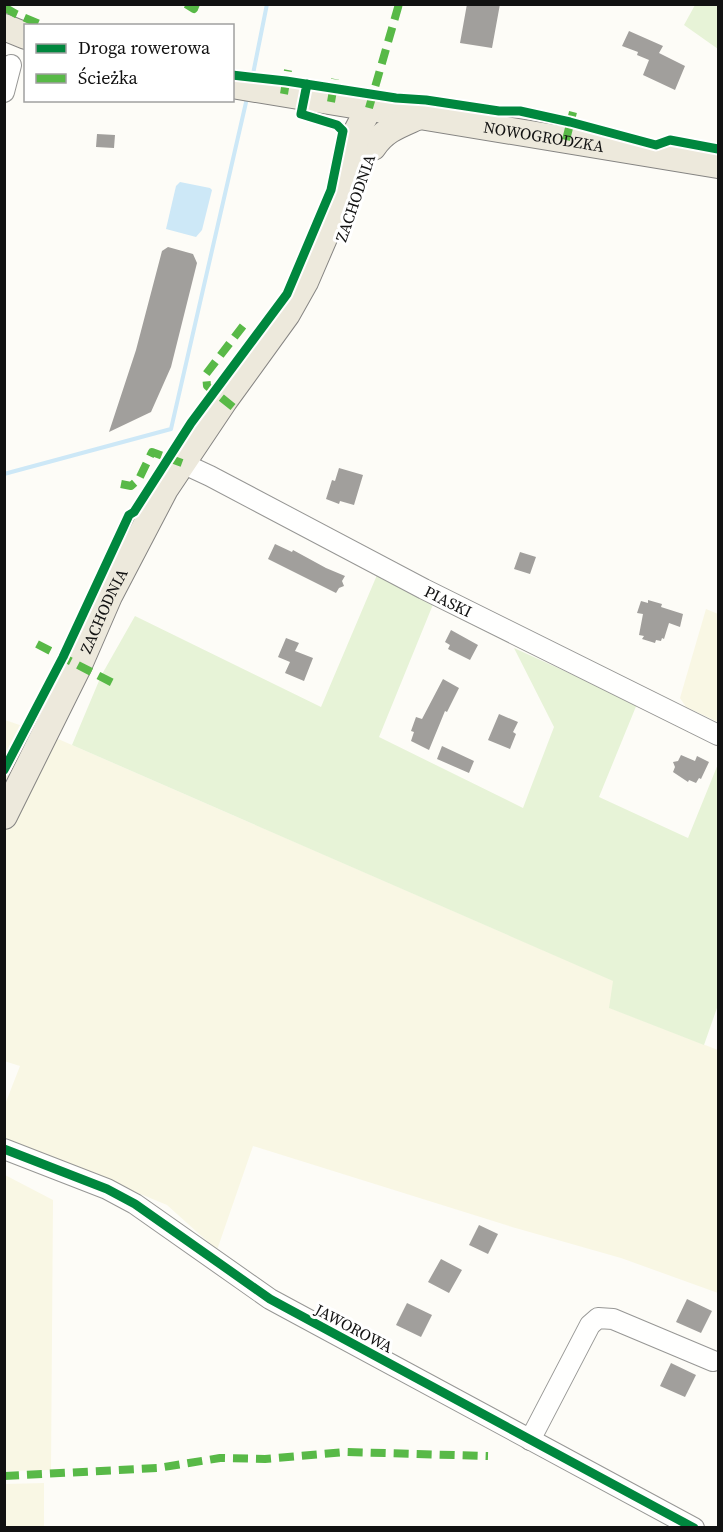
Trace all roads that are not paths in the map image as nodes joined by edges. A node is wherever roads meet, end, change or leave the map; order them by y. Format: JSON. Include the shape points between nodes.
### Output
{"nodes":[{"id":1,"x":4,"y":27,"type":"edge"},
{"id":2,"x":24,"y":35,"type":"edge"},
{"id":3,"x":11,"y":65,"type":"dead end"},
{"id":4,"x":236,"y":86,"type":"edge"},
{"id":5,"x":4,"y":92,"type":"edge"},
{"id":6,"x":304,"y":98,"type":"junction"},
{"id":7,"x":369,"y":108,"type":"junction"},
{"id":8,"x":417,"y":117,"type":"junction"},
{"id":9,"x":365,"y":139,"type":"junction"},
{"id":10,"x":718,"y":165,"type":"edge"},
{"id":11,"x":187,"y":466,"type":"junction"},
{"id":12,"x":718,"y":735,"type":"edge"},
{"id":13,"x":4,"y":816,"type":"edge"},
{"id":14,"x":4,"y":1149,"type":"edge"},
{"id":15,"x":713,"y":1361,"type":"dead end"},
{"id":16,"x":530,"y":1440,"type":"junction"},
{"id":17,"x":694,"y":1527,"type":"edge"}],
"edges":[{"from":1,"to":2,"type":"main road"},
{"from":3,"to":5,"type":"street"},
{"from":4,"to":6,"type":"main road"},
{"from":6,"to":7,"type":"main road","name":"NOWOGRODZKA"},
{"from":6,"to":9,"type":"main road","via":[[330,110]]},
{"from":7,"to":8,"type":"main road","name":"NOWOGRODZKA"},
{"from":7,"to":9,"type":"main road","name":"ZACHODNIA"},
{"from":8,"to":9,"type":"main road","via":[[380,136]]},
{"from":8,"to":10,"type":"main road","name":"NOWOGRODZKA"},
{"from":9,"to":11,"type":"main road","name":"ZACHODNIA","via":[[353,214],[329,267],[280,347]]},
{"from":11,"to":12,"type":"street","name":"PIASKI","via":[[424,590]]},
{"from":11,"to":13,"type":"main road","name":"ZACHODNIA","via":[[122,601],[79,665]]},
{"from":14,"to":16,"type":"street","name":"JAWOROWA","via":[[135,1204],[270,1299]]},
{"from":15,"to":16,"type":"street","via":[[613,1319],[598,1318],[590,1325]]},
{"from":16,"to":17,"type":"street","name":"JAWOROWA"}]}
